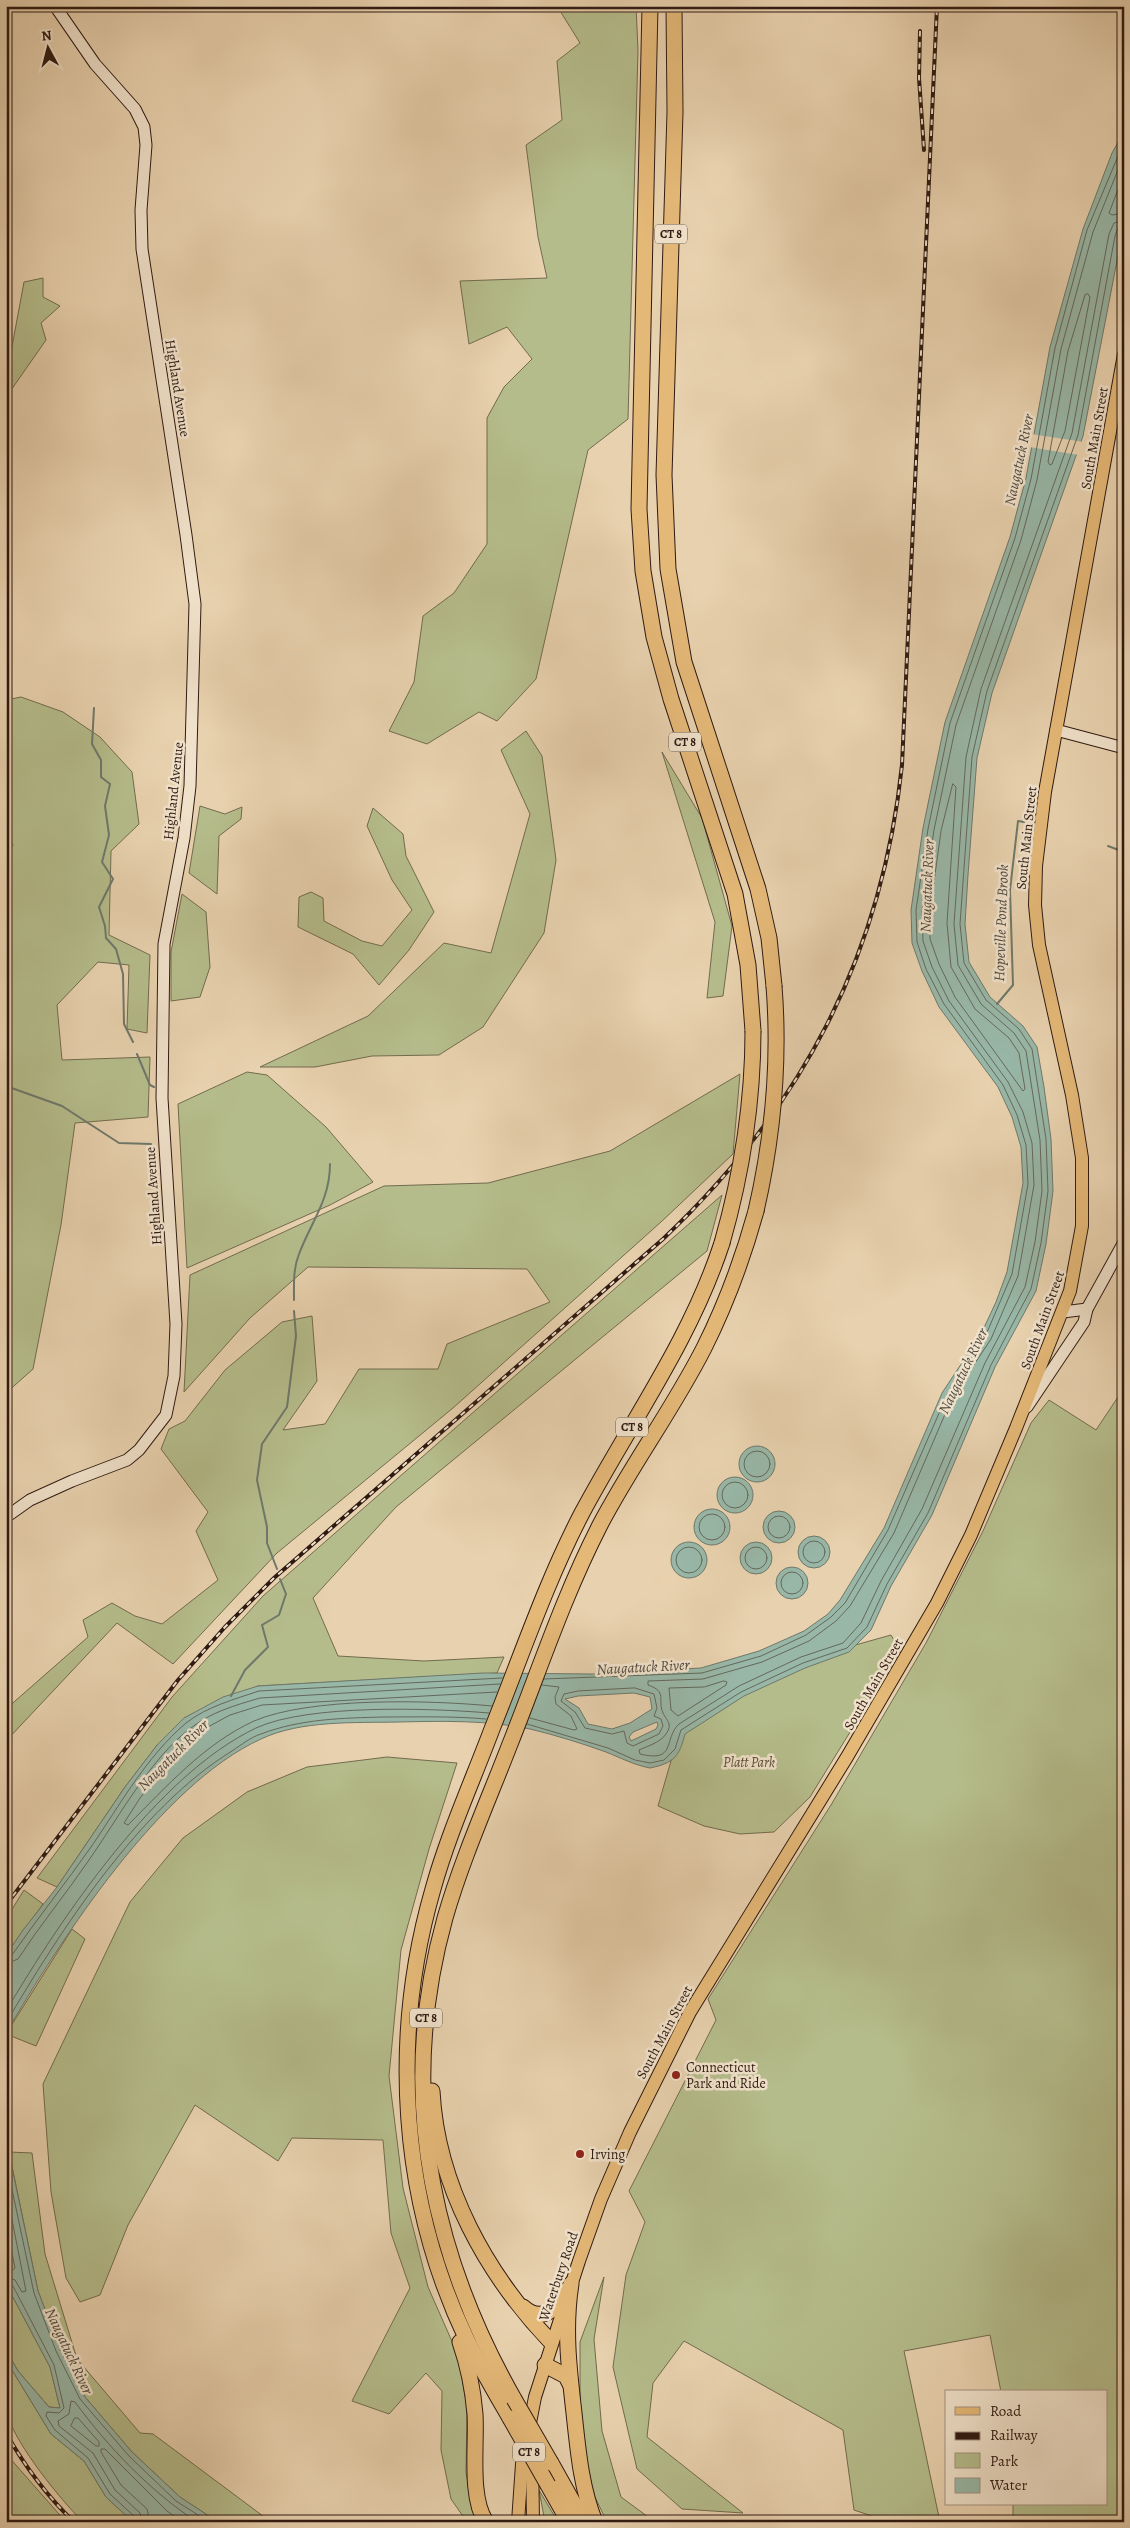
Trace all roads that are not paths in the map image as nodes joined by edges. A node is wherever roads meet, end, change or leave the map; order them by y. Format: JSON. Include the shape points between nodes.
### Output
{"nodes":[{"id":1,"x":55,"y":6,"type":"edge"},
{"id":2,"x":650,"y":6,"type":"edge"},
{"id":3,"x":674,"y":6,"type":"edge"},
{"id":4,"x":1124,"y":354,"type":"edge"},
{"id":5,"x":1056,"y":730,"type":"junction"},
{"id":6,"x":1124,"y":748,"type":"edge"},
{"id":7,"x":1124,"y":1242,"type":"edge"},
{"id":8,"x":1087,"y":1309,"type":"junction"},
{"id":9,"x":1063,"y":1312,"type":"junction"},
{"id":10,"x":1024,"y":1410,"type":"junction"},
{"id":11,"x":6,"y":1517,"type":"edge"},
{"id":12,"x":439,"y":1942,"type":"junction"},
{"id":13,"x":601,"y":2199,"type":"joint"},
{"id":14,"x":431,"y":2244,"type":"junction"},
{"id":15,"x":571,"y":2284,"type":"junction"},
{"id":16,"x":513,"y":2296,"type":"junction"},
{"id":17,"x":552,"y":2342,"type":"junction"},
{"id":18,"x":545,"y":2364,"type":"junction"},
{"id":19,"x":571,"y":2386,"type":"junction"},
{"id":20,"x":486,"y":2522,"type":"edge"},
{"id":21,"x":518,"y":2522,"type":"edge"},
{"id":22,"x":533,"y":2522,"type":"edge"},
{"id":23,"x":569,"y":2522,"type":"edge"},
{"id":24,"x":584,"y":2522,"type":"edge"},
{"id":25,"x":595,"y":2522,"type":"edge"}],
"edges":[{"from":1,"to":11,"type":"main road","name":"Highland Avenue","via":[[95,64],[135,109],[145,132],[140,210],[142,249],[194,590],[191,774],[184,838],[164,944],[162,1098],[176,1324],[174,1376],[166,1415],[139,1450],[127,1460],[30,1500]]},
{"from":2,"to":14,"type":"highway","number":"CT 8","bridge":true,"via":[[640,449],[641,540],[654,637],[735,894],[748,965],[753,1031],[752,1082],[747,1132],[722,1244],[689,1327],[582,1513],[559,1560],[440,1864],[426,1913],[409,2014],[407,2066],[411,2142]]},
{"from":3,"to":12,"type":"highway","number":"CT 8","bridge":true,"via":[[675,112],[665,538],[677,632],[694,693],[752,864],[764,913],[774,986],[774,1110],[756,1211],[742,1258],[714,1328],[601,1523],[561,1614],[487,1803],[455,1886]]},
{"from":4,"to":5,"type":"main road","name":"South Main Street"},
{"from":5,"to":6,"type":"main road"},
{"from":5,"to":9,"type":"main road","name":"South Main Street","via":[[1040,825],[1035,891],[1041,955],[1072,1094],[1082,1164],[1081,1234],[1073,1282]]},
{"from":7,"to":8,"type":"main road"},
{"from":8,"to":9,"type":"main road"},
{"from":8,"to":10,"type":"main road","via":[[1084,1322]]},
{"from":9,"to":10,"type":"main road","name":"South Main Street"},
{"from":10,"to":13,"type":"main road","name":"South Main Street","via":[[937,1603],[856,1743],[690,2012],[636,2117]]},
{"from":12,"to":16,"type":"highway","via":[[431,2051],[437,2129],[450,2182],[464,2215],[484,2255]]},
{"from":12,"to":24,"type":"highway","number":"CT 8","bridge":true,"via":[[430,1991],[423,2066],[423,2116],[431,2183],[442,2232],[479,2333]]},
{"from":13,"to":15,"type":"main road","name":"Waterbury Road"},
{"from":14,"to":20,"type":"highway","via":[[441,2288],[470,2378],[475,2413],[477,2494]]},
{"from":14,"to":23,"type":"highway","number":"CT 8","bridge":true,"via":[[467,2339]]},
{"from":15,"to":16,"type":"highway","via":[[559,2305],[542,2315],[526,2310]]},
{"from":15,"to":17,"type":"main road","name":"Waterbury Road"},
{"from":15,"to":19,"type":"highway","via":[[566,2330]]},
{"from":16,"to":17,"type":"highway"},
{"from":17,"to":18,"type":"main road","name":"Waterbury Road"},
{"from":18,"to":19,"type":"highway","via":[[566,2376]]},
{"from":18,"to":21,"type":"main road","name":"Waterbury Road","via":[[524,2450],[518,2490]]},
{"from":18,"to":22,"type":"main road","name":"Waterbury Road","via":[[533,2452]]},
{"from":19,"to":25,"type":"highway","via":[[581,2475]]}]}
